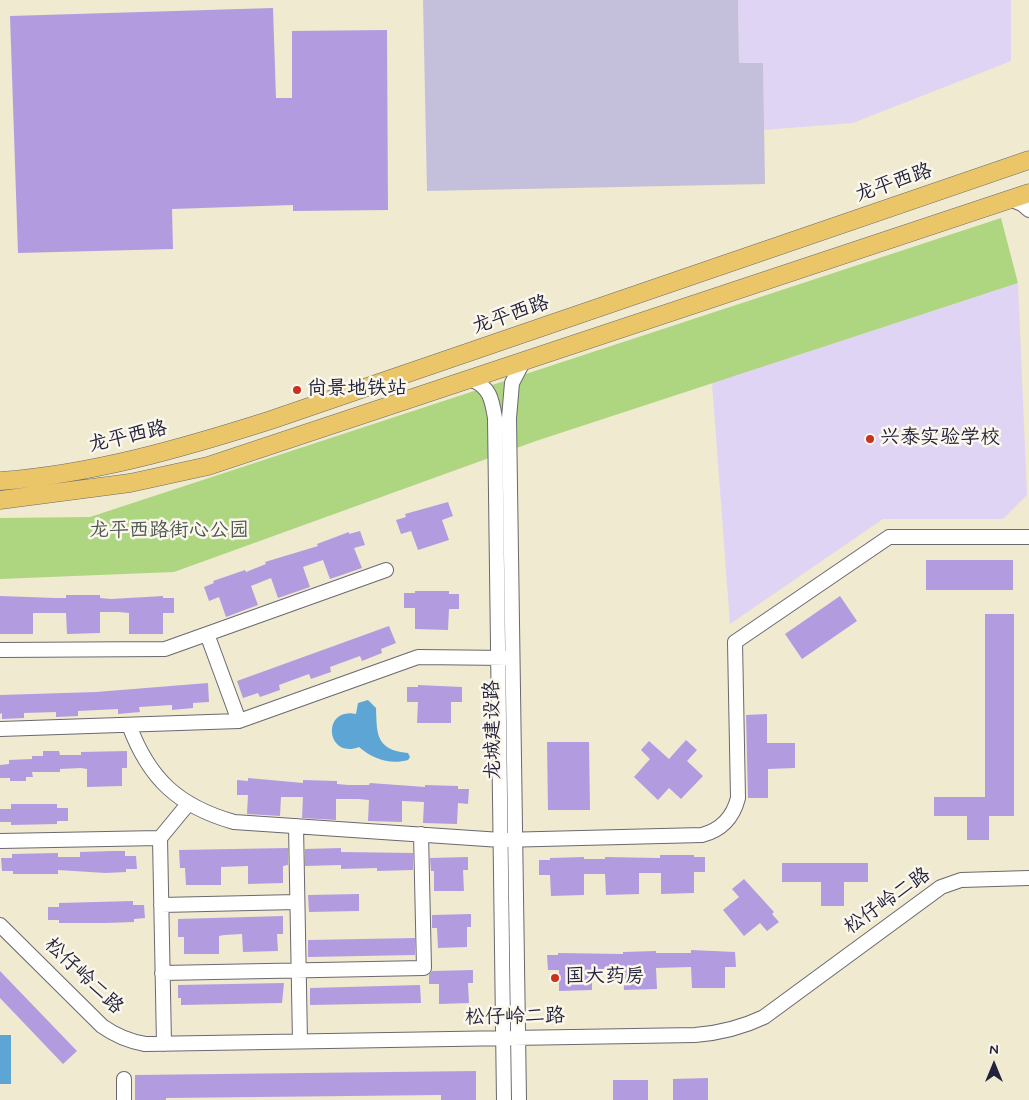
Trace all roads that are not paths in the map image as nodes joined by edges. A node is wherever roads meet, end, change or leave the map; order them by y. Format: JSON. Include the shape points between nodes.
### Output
{"nodes":[{"id":1,"x":1029,"y":160,"type":"edge"},
{"id":2,"x":1029,"y":193,"type":"edge"},
{"id":3,"x":1010,"y":199,"type":"junction"},
{"id":4,"x":1029,"y":210,"type":"edge"},
{"id":5,"x":523,"y":362,"type":"junction"},
{"id":6,"x":472,"y":380,"type":"junction"},
{"id":7,"x":0,"y":481,"type":"edge"},
{"id":8,"x":0,"y":500,"type":"edge"},
{"id":9,"x":1029,"y":537,"type":"edge"},
{"id":10,"x":386,"y":570,"type":"dead end"},
{"id":11,"x":207,"y":634,"type":"junction"},
{"id":12,"x":0,"y":650,"type":"edge"},
{"id":13,"x":505,"y":658,"type":"junction"},
{"id":14,"x":239,"y":721,"type":"junction"},
{"id":15,"x":129,"y":725,"type":"junction"},
{"id":16,"x":0,"y":729,"type":"edge"},
{"id":17,"x":188,"y":804,"type":"junction"},
{"id":18,"x":296,"y":826,"type":"junction"},
{"id":19,"x":421,"y":834,"type":"junction"},
{"id":20,"x":160,"y":838,"type":"junction"},
{"id":21,"x":501,"y":840,"type":"junction"},
{"id":22,"x":515,"y":840,"type":"junction"},
{"id":23,"x":0,"y":841,"type":"edge"},
{"id":24,"x":1029,"y":878,"type":"edge"},
{"id":25,"x":297,"y":902,"type":"junction"},
{"id":26,"x":161,"y":905,"type":"junction"},
{"id":27,"x":0,"y":925,"type":"edge"},
{"id":28,"x":299,"y":970,"type":"junction"},
{"id":29,"x":162,"y":973,"type":"junction"},
{"id":30,"x":504,"y":1038,"type":"junction"},
{"id":31,"x":518,"y":1038,"type":"junction"},
{"id":32,"x":300,"y":1041,"type":"junction"},
{"id":33,"x":164,"y":1044,"type":"junction"},
{"id":34,"x":124,"y":1079,"type":"dead end"},
{"id":35,"x":124,"y":1100,"type":"edge"},
{"id":36,"x":504,"y":1100,"type":"edge"},
{"id":37,"x":519,"y":1100,"type":"edge"}],
"edges":[{"from":1,"to":7,"type":"main road","name":"龙平西路","via":[[208,440],[129,461],[32,479]]},
{"from":2,"to":3,"type":"main road","name":"龙平西路"},
{"from":3,"to":4,"type":"street"},
{"from":3,"to":5,"type":"main road","name":"龙平西路"},
{"from":5,"to":6,"type":"main road","name":"龙平西路"},
{"from":5,"to":13,"type":"street","name":"龙城建设路","via":[[512,383],[509,402]]},
{"from":6,"to":8,"type":"main road","name":"龙平西路","via":[[208,466],[130,483]]},
{"from":6,"to":13,"type":"street","name":"龙城建设路","via":[[489,391],[495,418]]},
{"from":9,"to":22,"type":"street","via":[[889,537],[735,642],[738,798],[733,813],[716,830],[694,836]]},
{"from":10,"to":11,"type":"street"},
{"from":11,"to":12,"type":"street","via":[[165,649]]},
{"from":11,"to":14,"type":"street"},
{"from":13,"to":14,"type":"street","via":[[418,657]]},
{"from":13,"to":21,"type":"street","name":"龙城建设路"},
{"from":13,"to":22,"type":"street","name":"龙城建设路"},
{"from":14,"to":15,"type":"street"},
{"from":15,"to":16,"type":"street"},
{"from":15,"to":17,"type":"street","via":[[151,770]]},
{"from":17,"to":18,"type":"street","via":[[234,822]]},
{"from":17,"to":20,"type":"street"},
{"from":18,"to":19,"type":"street"},
{"from":18,"to":25,"type":"street"},
{"from":19,"to":21,"type":"street"},
{"from":19,"to":28,"type":"street","via":[[424,968]]},
{"from":20,"to":23,"type":"street"},
{"from":20,"to":26,"type":"street"},
{"from":21,"to":22,"type":"street"},
{"from":21,"to":30,"type":"street","name":"龙城建设路"},
{"from":22,"to":31,"type":"street","name":"龙城建设路"},
{"from":24,"to":31,"type":"street","name":"松仔岭二路","via":[[961,880],[941,887],[764,1017],[744,1027],[695,1035]]},
{"from":25,"to":26,"type":"street"},
{"from":25,"to":28,"type":"street"},
{"from":26,"to":29,"type":"street"},
{"from":27,"to":33,"type":"street","name":"松仔岭二路","via":[[102,1026],[114,1034],[145,1044]]},
{"from":28,"to":29,"type":"street"},
{"from":28,"to":32,"type":"street"},
{"from":29,"to":33,"type":"street"},
{"from":30,"to":31,"type":"street","name":"松仔岭二路"},
{"from":30,"to":32,"type":"street","name":"松仔岭二路"},
{"from":30,"to":36,"type":"street","name":"龙城建设路"},
{"from":31,"to":37,"type":"street","name":"龙城建设路"},
{"from":32,"to":33,"type":"street","name":"松仔岭二路"},
{"from":34,"to":35,"type":"street"}]}
